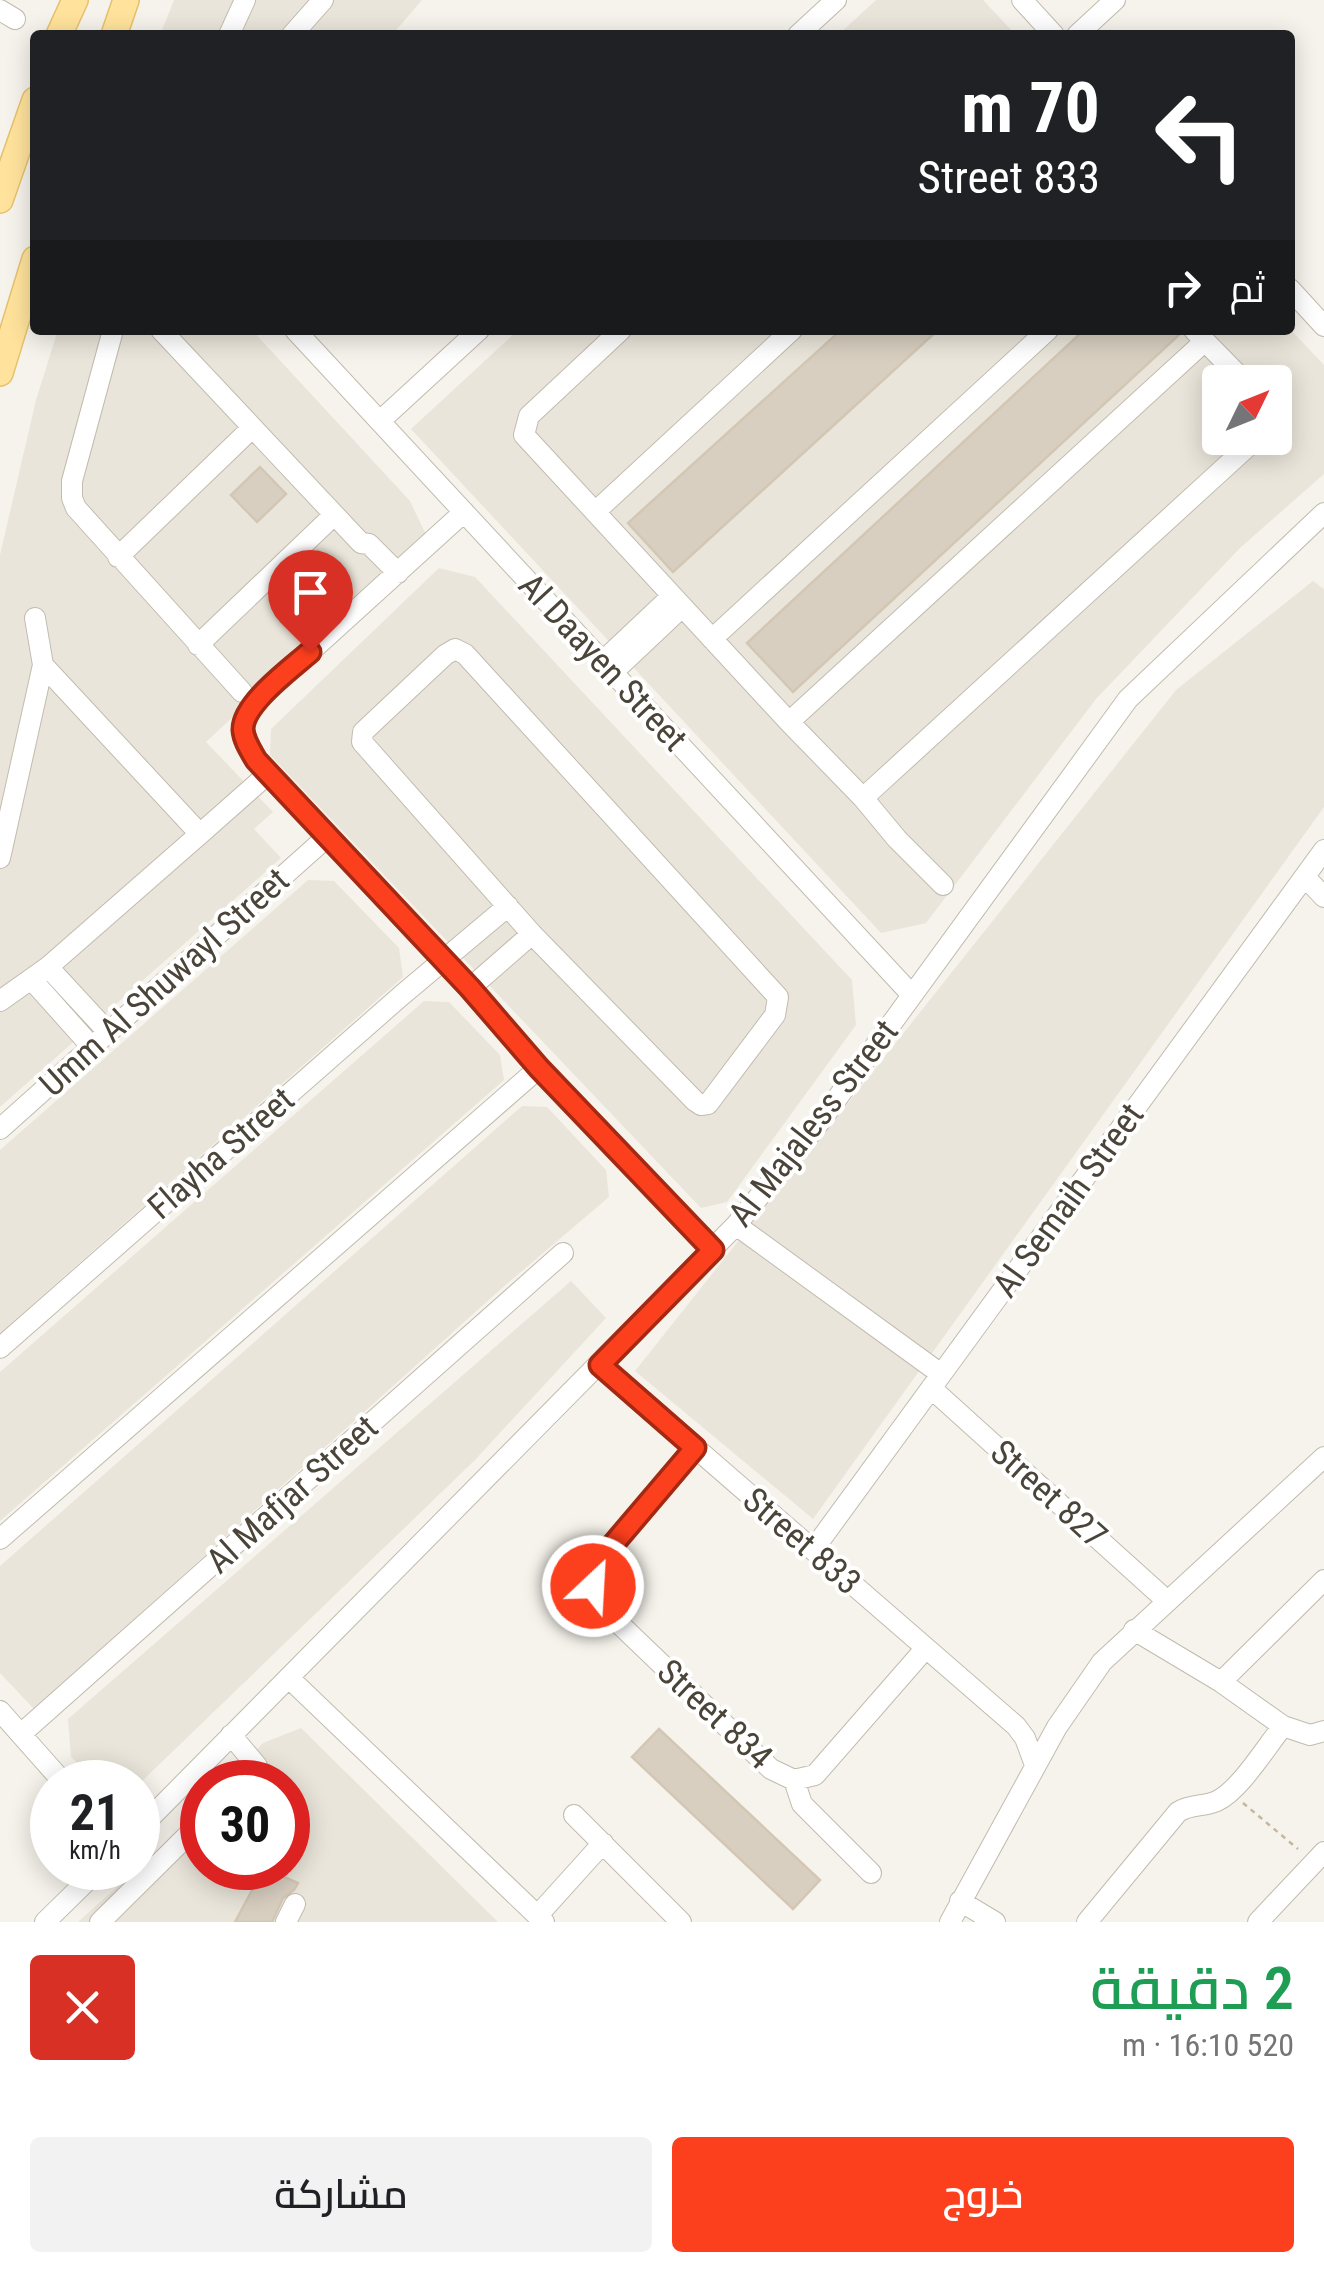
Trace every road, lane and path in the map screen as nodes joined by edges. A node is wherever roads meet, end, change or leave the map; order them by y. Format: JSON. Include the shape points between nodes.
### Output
{"nodes":[{"id":1,"x":75,"y":0,"type":"edge"},
{"id":2,"x":126,"y":0,"type":"edge"},
{"id":3,"x":245,"y":0,"type":"edge"},
{"id":4,"x":323,"y":0,"type":"edge"},
{"id":5,"x":836,"y":0,"type":"edge"},
{"id":6,"x":1022,"y":0,"type":"edge"},
{"id":7,"x":1115,"y":0,"type":"edge"},
{"id":8,"x":61,"y":30,"type":"edge"},
{"id":9,"x":116,"y":30,"type":"edge"},
{"id":10,"x":232,"y":30,"type":"edge"},
{"id":11,"x":296,"y":30,"type":"edge"},
{"id":12,"x":803,"y":30,"type":"edge"},
{"id":13,"x":1049,"y":30,"type":"edge"},
{"id":14,"x":1082,"y":30,"type":"edge"},
{"id":15,"x":30,"y":114,"type":"edge"},
{"id":16,"x":0,"y":200,"type":"edge"},
{"id":17,"x":30,"y":275,"type":"edge"},
{"id":18,"x":1295,"y":294,"type":"edge"},
{"id":19,"x":1324,"y":326,"type":"edge"},
{"id":20,"x":112,"y":335,"type":"edge"},
{"id":21,"x":166,"y":335,"type":"edge"},
{"id":22,"x":299,"y":335,"type":"edge"},
{"id":23,"x":474,"y":335,"type":"edge"},
{"id":24,"x":617,"y":335,"type":"edge"},
{"id":25,"x":787,"y":335,"type":"edge"},
{"id":26,"x":1043,"y":335,"type":"edge"},
{"id":27,"x":1200,"y":335,"type":"edge"},
{"id":28,"x":1229,"y":365,"type":"edge"},
{"id":29,"x":0,"y":374,"type":"edge"},
{"id":30,"x":380,"y":421,"type":"junction"},
{"id":31,"x":252,"y":428,"type":"junction"},
{"id":32,"x":1238,"y":455,"type":"edge"},
{"id":33,"x":464,"y":512,"type":"junction"},
{"id":34,"x":595,"y":512,"type":"junction"},
{"id":35,"x":1324,"y":513,"type":"edge"},
{"id":36,"x":334,"y":515,"type":"junction"},
{"id":37,"x":118,"y":557,"type":"junction"},
{"id":38,"x":393,"y":578,"type":"junction"},
{"id":39,"x":677,"y":601,"type":"junction"},
{"id":40,"x":35,"y":618,"type":"dead end"},
{"id":41,"x":712,"y":639,"type":"junction"},
{"id":42,"x":198,"y":645,"type":"junction"},
{"id":43,"x":43,"y":666,"type":"junction"},
{"id":44,"x":607,"y":668,"type":"junction"},
{"id":45,"x":242,"y":692,"type":"dead end"},
{"id":46,"x":789,"y":722,"type":"junction"},
{"id":47,"x":269,"y":773,"type":"junction"},
{"id":48,"x":862,"y":798,"type":"junction"},
{"id":49,"x":200,"y":834,"type":"junction"},
{"id":50,"x":328,"y":836,"type":"junction"},
{"id":51,"x":1324,"y":850,"type":"edge"},
{"id":52,"x":0,"y":858,"type":"edge"},
{"id":53,"x":1305,"y":876,"type":"junction"},
{"id":54,"x":943,"y":885,"type":"dead end"},
{"id":55,"x":1324,"y":897,"type":"edge"},
{"id":56,"x":508,"y":906,"type":"junction"},
{"id":57,"x":532,"y":934,"type":"junction"},
{"id":58,"x":444,"y":962,"type":"junction"},
{"id":59,"x":40,"y":974,"type":"junction"},
{"id":60,"x":470,"y":988,"type":"junction"},
{"id":61,"x":911,"y":994,"type":"junction"},
{"id":62,"x":0,"y":1001,"type":"edge"},
{"id":63,"x":108,"y":1032,"type":"junction"},
{"id":64,"x":92,"y":1046,"type":"junction"},
{"id":65,"x":539,"y":1068,"type":"junction"},
{"id":66,"x":0,"y":1129,"type":"edge"},
{"id":67,"x":736,"y":1225,"type":"junction"},
{"id":68,"x":713,"y":1250,"type":"junction"},
{"id":69,"x":562,"y":1253,"type":"dead end"},
{"id":70,"x":0,"y":1348,"type":"edge"},
{"id":71,"x":600,"y":1365,"type":"junction"},
{"id":72,"x":936,"y":1381,"type":"junction"},
{"id":73,"x":695,"y":1448,"type":"junction"},
{"id":74,"x":1324,"y":1457,"type":"edge"},
{"id":75,"x":0,"y":1539,"type":"edge"},
{"id":76,"x":813,"y":1550,"type":"junction"},
{"id":77,"x":1324,"y":1580,"type":"edge"},
{"id":78,"x":1166,"y":1600,"type":"junction"},
{"id":79,"x":1134,"y":1630,"type":"junction"},
{"id":80,"x":924,"y":1649,"type":"junction"},
{"id":81,"x":288,"y":1678,"type":"junction"},
{"id":82,"x":1222,"y":1682,"type":"junction"},
{"id":83,"x":0,"y":1711,"type":"edge"},
{"id":84,"x":1005,"y":1716,"type":"junction"},
{"id":85,"x":1282,"y":1726,"type":"junction"},
{"id":86,"x":1057,"y":1727,"type":"junction"},
{"id":87,"x":1324,"y":1730,"type":"edge"},
{"id":88,"x":21,"y":1734,"type":"junction"},
{"id":89,"x":231,"y":1736,"type":"junction"},
{"id":90,"x":44,"y":1760,"type":"edge"},
{"id":91,"x":252,"y":1760,"type":"edge"},
{"id":92,"x":1035,"y":1765,"type":"junction"},
{"id":93,"x":794,"y":1780,"type":"junction"},
{"id":94,"x":1230,"y":1792,"type":"junction"},
{"id":95,"x":160,"y":1808,"type":"edge"},
{"id":96,"x":574,"y":1814,"type":"dead end"},
{"id":97,"x":180,"y":1843,"type":"edge"},
{"id":98,"x":604,"y":1843,"type":"junction"},
{"id":99,"x":1319,"y":1857,"type":"edge"},
{"id":100,"x":870,"y":1873,"type":"dead end"},
{"id":101,"x":78,"y":1890,"type":"edge"},
{"id":102,"x":960,"y":1901,"type":"junction"},
{"id":103,"x":541,"y":1919,"type":"edge"},
{"id":104,"x":45,"y":1922,"type":"edge"},
{"id":105,"x":100,"y":1922,"type":"edge"},
{"id":106,"x":680,"y":1922,"type":"edge"},
{"id":107,"x":950,"y":1922,"type":"edge"},
{"id":108,"x":996,"y":1922,"type":"edge"},
{"id":109,"x":1087,"y":1922,"type":"edge"},
{"id":110,"x":1258,"y":1922,"type":"edge"}],
"edges":[{"from":1,"to":8,"type":"main road"},
{"from":2,"to":9,"type":"main road"},
{"from":3,"to":10,"type":"street"},
{"from":4,"to":11,"type":"street"},
{"from":5,"to":12,"type":"street"},
{"from":6,"to":13,"type":"street"},
{"from":7,"to":14,"type":"street"},
{"from":15,"to":16,"type":"main road"},
{"from":17,"to":29,"type":"main road"},
{"from":18,"to":19,"type":"street"},
{"from":20,"to":37,"type":"street","via":[[70,488],[76,508]]},
{"from":21,"to":31,"type":"street"},
{"from":22,"to":30,"type":"street","name":"Al Daayen Street"},
{"from":23,"to":30,"type":"street"},
{"from":24,"to":34,"type":"street","via":[[524,428],[528,442]]},
{"from":25,"to":34,"type":"street"},
{"from":26,"to":41,"type":"street"},
{"from":27,"to":28,"type":"street"},
{"from":27,"to":46,"type":"street"},
{"from":30,"to":33,"type":"street","name":"Al Daayen Street"},
{"from":31,"to":36,"type":"street"},
{"from":31,"to":37,"type":"street"},
{"from":32,"to":48,"type":"street"},
{"from":33,"to":38,"type":"street"},
{"from":33,"to":44,"type":"street","name":"Al Daayen Street"},
{"from":34,"to":39,"type":"street"},
{"from":35,"to":61,"type":"street","name":"Al Majaless Street","via":[[1128,700]]},
{"from":36,"to":38,"type":"street","via":[[370,544]]},
{"from":36,"to":42,"type":"street"},
{"from":37,"to":42,"type":"street"},
{"from":38,"to":47,"type":"street","via":[[245,717],[246,742]]},
{"from":39,"to":41,"type":"street"},
{"from":39,"to":44,"type":"street"},
{"from":40,"to":43,"type":"street"},
{"from":41,"to":46,"type":"street"},
{"from":42,"to":45,"type":"street"},
{"from":43,"to":49,"type":"street"},
{"from":43,"to":52,"type":"street"},
{"from":44,"to":61,"type":"street","name":"Al Daayen Street"},
{"from":46,"to":48,"type":"street"},
{"from":47,"to":49,"type":"street"},
{"from":47,"to":50,"type":"street"},
{"from":48,"to":54,"type":"street"},
{"from":49,"to":59,"type":"street"},
{"from":50,"to":58,"type":"street"},
{"from":50,"to":63,"type":"street","name":"Umm Al Shuwayl Street"},
{"from":51,"to":53,"type":"street","name":"Al Semaih Street"},
{"from":53,"to":55,"type":"street"},
{"from":53,"to":72,"type":"street","name":"Al Semaih Street"},
{"from":56,"to":57,"type":"street"},
{"from":56,"to":57,"type":"street","via":[[362,742],[364,732],[454,649],[466,654],[775,992],[778,1009],[712,1100],[701,1105]]},
{"from":56,"to":58,"type":"street","name":"Flayha Street"},
{"from":57,"to":60,"type":"street"},
{"from":58,"to":60,"type":"street"},
{"from":58,"to":70,"type":"street","name":"Flayha Street"},
{"from":59,"to":62,"type":"street"},
{"from":59,"to":63,"type":"street"},
{"from":59,"to":64,"type":"street"},
{"from":60,"to":65,"type":"street"},
{"from":61,"to":67,"type":"street","name":"Al Majaless Street"},
{"from":63,"to":64,"type":"street","name":"Umm Al Shuwayl Street"},
{"from":64,"to":66,"type":"street","name":"Umm Al Shuwayl Street"},
{"from":65,"to":68,"type":"street"},
{"from":65,"to":75,"type":"street"},
{"from":67,"to":68,"type":"street","name":"Al Majaless Street"},
{"from":67,"to":72,"type":"street","name":"Street 827"},
{"from":68,"to":71,"type":"street","name":"Al Majaless Street"},
{"from":69,"to":88,"type":"street","name":"Al Mafjar Street"},
{"from":71,"to":73,"type":"street","name":"Street 833"},
{"from":71,"to":81,"type":"street","name":"Al Majaless Street"},
{"from":72,"to":76,"type":"street","name":"Al Semaih Street"},
{"from":72,"to":78,"type":"street","name":"Street 827"},
{"from":73,"to":76,"type":"street","name":"Street 833"},
{"from":73,"to":93,"type":"street","name":"Street 834","via":[[599,1561],[593,1586],[635,1639],[771,1769]]},
{"from":74,"to":78,"type":"street"},
{"from":76,"to":80,"type":"street","name":"Street 833"},
{"from":77,"to":82,"type":"street"},
{"from":78,"to":79,"type":"street"},
{"from":79,"to":82,"type":"street"},
{"from":79,"to":86,"type":"street","via":[[1102,1662]]},
{"from":80,"to":84,"type":"street","name":"Street 833"},
{"from":80,"to":93,"type":"street","name":"Street 834","via":[[822,1769]]},
{"from":81,"to":89,"type":"street","name":"Al Majaless Street"},
{"from":81,"to":103,"type":"street"},
{"from":82,"to":85,"type":"street"},
{"from":83,"to":88,"type":"street"},
{"from":84,"to":86,"type":"street","name":"Street 833"},
{"from":84,"to":92,"type":"street","name":"Street 833","via":[[1025,1738]]},
{"from":85,"to":87,"type":"street","via":[[1310,1735]]},
{"from":85,"to":94,"type":"street"},
{"from":86,"to":92,"type":"street"},
{"from":88,"to":90,"type":"street"},
{"from":89,"to":91,"type":"street"},
{"from":89,"to":95,"type":"street","name":"Al Majaless Street"},
{"from":92,"to":102,"type":"street"},
{"from":93,"to":100,"type":"street","via":[[802,1804]]},
{"from":94,"to":99,"type":"path"},
{"from":94,"to":109,"type":"street","via":[[1178,1812]]},
{"from":96,"to":98,"type":"street"},
{"from":97,"to":105,"type":"street"},
{"from":98,"to":103,"type":"street"},
{"from":98,"to":106,"type":"street"},
{"from":99,"to":110,"type":"street"},
{"from":101,"to":104,"type":"street"},
{"from":102,"to":107,"type":"street"},
{"from":102,"to":108,"type":"street"}]}
